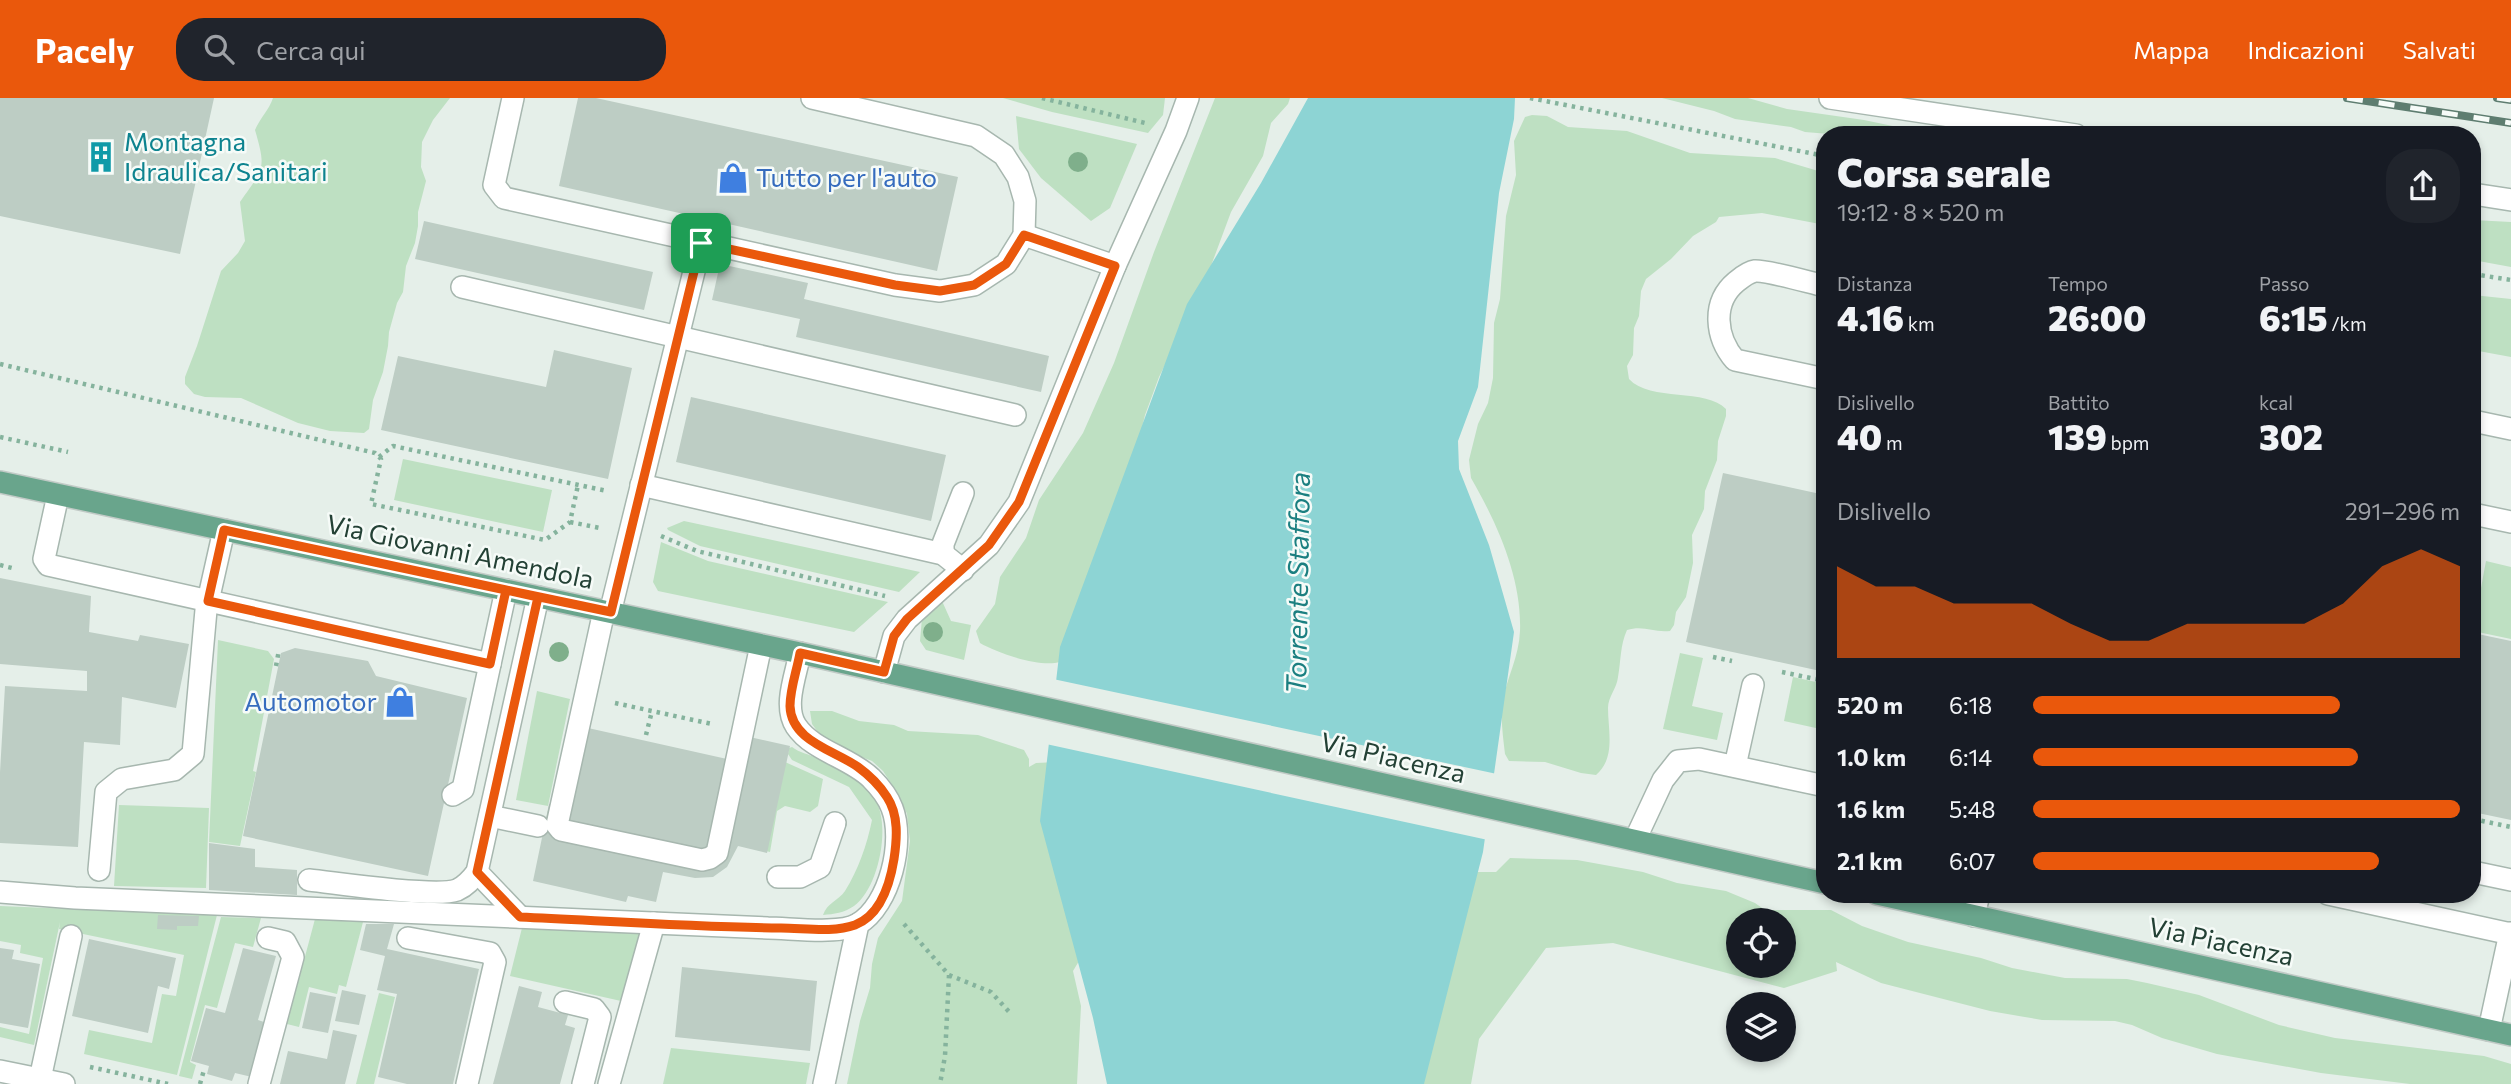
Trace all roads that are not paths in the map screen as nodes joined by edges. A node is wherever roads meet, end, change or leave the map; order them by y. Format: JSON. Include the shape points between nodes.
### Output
{"nodes":[{"id":1,"x":513,"y":98,"type":"edge"},
{"id":2,"x":812,"y":98,"type":"edge"},
{"id":3,"x":1188,"y":98,"type":"edge"},
{"id":4,"x":1830,"y":98,"type":"edge"},
{"id":5,"x":2016,"y":126,"type":"edge"},
{"id":6,"x":2481,"y":195,"type":"edge"},
{"id":7,"x":2511,"y":200,"type":"edge"},
{"id":8,"x":1024,"y":235,"type":"junction"},
{"id":9,"x":701,"y":243,"type":"junction"},
{"id":10,"x":1115,"y":266,"type":"junction"},
{"id":11,"x":1816,"y":284,"type":"edge"},
{"id":12,"x":461,"y":288,"type":"dead end"},
{"id":13,"x":677,"y":337,"type":"junction"},
{"id":14,"x":1816,"y":377,"type":"edge"},
{"id":15,"x":1015,"y":415,"type":"dead end"},
{"id":16,"x":2481,"y":423,"type":"edge"},
{"id":17,"x":2511,"y":429,"type":"edge"},
{"id":18,"x":0,"y":482,"type":"edge"},
{"id":19,"x":640,"y":492,"type":"junction"},
{"id":20,"x":963,"y":492,"type":"dead end"},
{"id":21,"x":58,"y":495,"type":"junction"},
{"id":22,"x":2481,"y":516,"type":"edge"},
{"id":23,"x":2511,"y":523,"type":"edge"},
{"id":24,"x":224,"y":530,"type":"junction"},
{"id":25,"x":943,"y":554,"type":"junction"},
{"id":26,"x":963,"y":570,"type":"junction"},
{"id":27,"x":506,"y":590,"type":"junction"},
{"id":28,"x":538,"y":597,"type":"junction"},
{"id":29,"x":208,"y":601,"type":"junction"},
{"id":30,"x":607,"y":612,"type":"junction"},
{"id":31,"x":761,"y":645,"type":"junction"},
{"id":32,"x":800,"y":653,"type":"junction"},
{"id":33,"x":490,"y":664,"type":"junction"},
{"id":34,"x":884,"y":672,"type":"junction"},
{"id":35,"x":1754,"y":685,"type":"dead end"},
{"id":36,"x":948,"y":687,"type":"joint"},
{"id":37,"x":1735,"y":766,"type":"junction"},
{"id":38,"x":1816,"y":784,"type":"edge"},
{"id":39,"x":453,"y":795,"type":"dead end"},
{"id":40,"x":490,"y":816,"type":"junction"},
{"id":41,"x":835,"y":823,"type":"dead end"},
{"id":42,"x":538,"y":826,"type":"dead end"},
{"id":43,"x":1635,"y":840,"type":"junction"},
{"id":44,"x":99,"y":870,"type":"dead end"},
{"id":45,"x":477,"y":872,"type":"junction"},
{"id":46,"x":2481,"y":874,"type":"edge"},
{"id":47,"x":778,"y":877,"type":"dead end"},
{"id":48,"x":309,"y":880,"type":"dead end"},
{"id":49,"x":2511,"y":880,"type":"edge"},
{"id":50,"x":1816,"y":881,"type":"edge"},
{"id":51,"x":0,"y":892,"type":"edge"},
{"id":52,"x":1917,"y":903,"type":"edge"},
{"id":53,"x":1977,"y":903,"type":"edge"},
{"id":54,"x":2369,"y":903,"type":"edge"},
{"id":55,"x":1974,"y":916,"type":"junction"},
{"id":56,"x":520,"y":917,"type":"junction"},
{"id":57,"x":654,"y":923,"type":"junction"},
{"id":58,"x":858,"y":924,"type":"junction"},
{"id":59,"x":2511,"y":934,"type":"edge"},
{"id":60,"x":71,"y":936,"type":"dead end"},
{"id":61,"x":268,"y":938,"type":"dead end"},
{"id":62,"x":408,"y":938,"type":"dead end"},
{"id":63,"x":565,"y":1002,"type":"dead end"},
{"id":64,"x":2489,"y":1030,"type":"junction"},
{"id":65,"x":2511,"y":1035,"type":"edge"},
{"id":66,"x":0,"y":1071,"type":"edge"},
{"id":67,"x":30,"y":1080,"type":"edge"},
{"id":68,"x":64,"y":1084,"type":"edge"},
{"id":69,"x":259,"y":1084,"type":"edge"},
{"id":70,"x":467,"y":1084,"type":"edge"},
{"id":71,"x":583,"y":1084,"type":"edge"},
{"id":72,"x":610,"y":1084,"type":"edge"},
{"id":73,"x":824,"y":1084,"type":"edge"}],
"edges":[{"from":1,"to":9,"type":"street","via":[[494,185],[504,198]]},
{"from":2,"to":8,"type":"street","via":[[976,136],[1004,155],[1018,177]]},
{"from":3,"to":10,"type":"street"},
{"from":4,"to":5,"type":"street"},
{"from":6,"to":7,"type":"street"},
{"from":8,"to":9,"type":"street","via":[[1006,264],[974,285],[940,291]]},
{"from":8,"to":10,"type":"street"},
{"from":9,"to":13,"type":"street"},
{"from":10,"to":26,"type":"street","via":[[1019,502],[989,545]]},
{"from":11,"to":14,"type":"street","via":[[1755,271],[1731,286],[1722,301],[1718,323],[1721,339],[1735,360]]},
{"from":12,"to":13,"type":"street"},
{"from":13,"to":15,"type":"street"},
{"from":13,"to":19,"type":"street"},
{"from":16,"to":17,"type":"street"},
{"from":18,"to":21,"type":"main road","name":"Via Giovanni Amendola"},
{"from":19,"to":25,"type":"street"},
{"from":19,"to":30,"type":"street"},
{"from":20,"to":25,"type":"street"},
{"from":21,"to":24,"type":"main road","name":"Via Giovanni Amendola"},
{"from":21,"to":29,"type":"street","via":[[44,558],[47,565]]},
{"from":22,"to":23,"type":"street"},
{"from":24,"to":27,"type":"main road","name":"Via Giovanni Amendola"},
{"from":24,"to":29,"type":"street"},
{"from":25,"to":26,"type":"street"},
{"from":26,"to":34,"type":"street","via":[[907,619],[894,636]]},
{"from":27,"to":28,"type":"main road","name":"Via Giovanni Amendola"},
{"from":27,"to":33,"type":"street"},
{"from":28,"to":30,"type":"main road","name":"Via Giovanni Amendola"},
{"from":28,"to":40,"type":"street"},
{"from":29,"to":33,"type":"street"},
{"from":29,"to":44,"type":"street","via":[[193,754],[174,770],[122,779],[106,792]]},
{"from":30,"to":31,"type":"main road","name":"Via Giovanni Amendola"},
{"from":30,"to":31,"type":"street","via":[[557,825],[561,830],[676,855],[702,860],[717,853]]},
{"from":31,"to":32,"type":"main road","name":"Via Giovanni Amendola"},
{"from":32,"to":34,"type":"main road","name":"Via Giovanni Amendola"},
{"from":32,"to":58,"type":"street","via":[[790,705],[795,725],[871,778],[894,810],[897,836],[890,881],[883,900]]},
{"from":33,"to":39,"type":"street","via":[[463,789]]},
{"from":34,"to":36,"type":"main road","name":"Via Giovanni Amendola"},
{"from":35,"to":37,"type":"street"},
{"from":36,"to":43,"type":"main road","name":"Via Piacenza"},
{"from":37,"to":38,"type":"street"},
{"from":37,"to":43,"type":"street","via":[[1699,759],[1678,761],[1663,780]]},
{"from":40,"to":42,"type":"street"},
{"from":40,"to":45,"type":"street"},
{"from":41,"to":47,"type":"street","via":[[820,867],[800,877]]},
{"from":43,"to":50,"type":"main road","name":"Via Piacenza"},
{"from":45,"to":48,"type":"street","via":[[468,884],[454,891]]},
{"from":45,"to":56,"type":"street"},
{"from":46,"to":49,"type":"street"},
{"from":51,"to":56,"type":"street"},
{"from":52,"to":55,"type":"main road","name":"Via Piacenza"},
{"from":53,"to":55,"type":"street"},
{"from":54,"to":59,"type":"street"},
{"from":55,"to":64,"type":"main road","name":"Via Piacenza"},
{"from":56,"to":57,"type":"street"},
{"from":57,"to":58,"type":"street","via":[[841,929]]},
{"from":57,"to":72,"type":"street"},
{"from":58,"to":73,"type":"street"},
{"from":59,"to":64,"type":"street"},
{"from":60,"to":67,"type":"street"},
{"from":61,"to":69,"type":"street","via":[[285,942],[293,957]]},
{"from":62,"to":70,"type":"street","via":[[490,953],[495,962]]},
{"from":63,"to":71,"type":"street","via":[[594,1009],[600,1017]]},
{"from":64,"to":65,"type":"main road","name":"Via Piacenza"},
{"from":66,"to":67,"type":"street"},
{"from":67,"to":68,"type":"street"}]}
